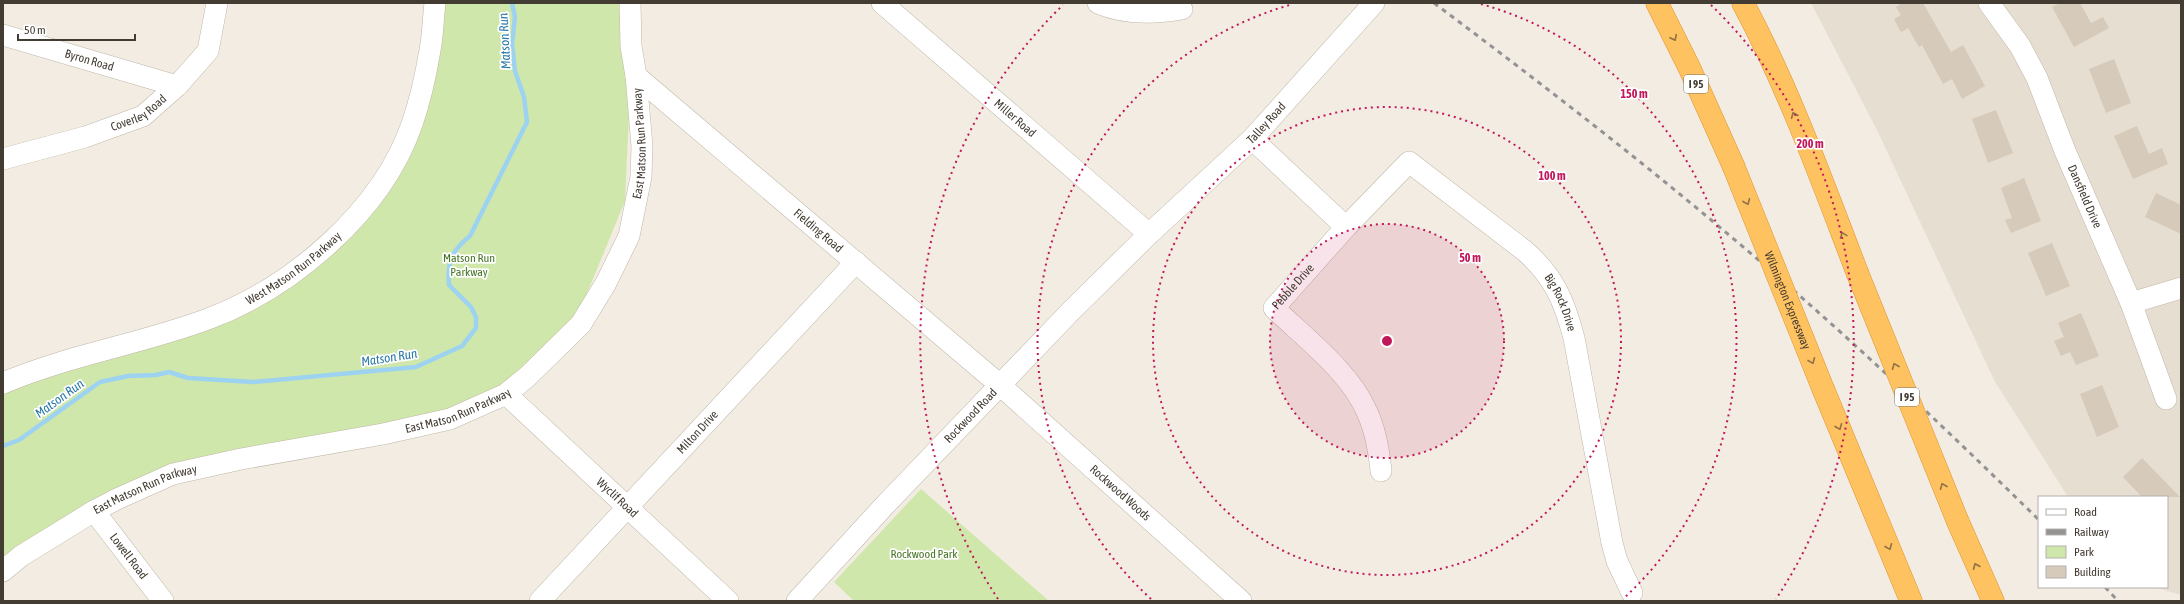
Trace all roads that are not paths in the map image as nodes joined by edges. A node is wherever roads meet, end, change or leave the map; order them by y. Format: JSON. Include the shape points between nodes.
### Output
{"nodes":[{"id":1,"x":217,"y":3,"type":"edge"},
{"id":2,"x":434,"y":3,"type":"edge"},
{"id":3,"x":630,"y":3,"type":"edge"},
{"id":4,"x":882,"y":3,"type":"edge"},
{"id":5,"x":1098,"y":3,"type":"edge"},
{"id":6,"x":1374,"y":3,"type":"edge"},
{"id":7,"x":1657,"y":3,"type":"edge"},
{"id":8,"x":1743,"y":3,"type":"edge"},
{"id":9,"x":1989,"y":3,"type":"edge"},
{"id":10,"x":1182,"y":9,"type":"dead end"},
{"id":11,"x":3,"y":35,"type":"edge"},
{"id":12,"x":636,"y":76,"type":"junction"},
{"id":13,"x":176,"y":86,"type":"junction"},
{"id":14,"x":1252,"y":139,"type":"junction"},
{"id":15,"x":3,"y":158,"type":"edge"},
{"id":16,"x":1346,"y":227,"type":"junction"},
{"id":17,"x":1149,"y":234,"type":"junction"},
{"id":18,"x":856,"y":262,"type":"junction"},
{"id":19,"x":2181,"y":288,"type":"edge"},
{"id":20,"x":2131,"y":303,"type":"junction"},
{"id":21,"x":3,"y":383,"type":"edge"},
{"id":22,"x":1000,"y":385,"type":"junction"},
{"id":23,"x":506,"y":394,"type":"junction"},
{"id":24,"x":2166,"y":398,"type":"dead end"},
{"id":25,"x":1382,"y":472,"type":"dead end"},
{"id":26,"x":627,"y":508,"type":"junction"},
{"id":27,"x":94,"y":511,"type":"junction"},
{"id":28,"x":3,"y":571,"type":"edge"},
{"id":29,"x":1632,"y":593,"type":"dead end"},
{"id":30,"x":163,"y":601,"type":"edge"},
{"id":31,"x":540,"y":601,"type":"edge"},
{"id":32,"x":728,"y":601,"type":"edge"},
{"id":33,"x":797,"y":601,"type":"edge"},
{"id":34,"x":1241,"y":601,"type":"edge"},
{"id":35,"x":1911,"y":601,"type":"edge"},
{"id":36,"x":1992,"y":601,"type":"edge"}],
"edges":[{"from":1,"to":13,"type":"street","name":"Coverley Road","via":[[208,51]]},
{"from":2,"to":21,"type":"street","name":"West Matson Run Parkway","via":[[430,50],[412,123],[403,146],[370,200],[324,249],[269,289],[208,318],[33,370]]},
{"from":3,"to":12,"type":"street","name":"East Matson Run Parkway","via":[[631,46]]},
{"from":4,"to":17,"type":"street","name":"Miller Road"},
{"from":5,"to":10,"type":"street","via":[[1136,12]]},
{"from":6,"to":14,"type":"street","name":"Talley Road"},
{"from":7,"to":35,"type":"highway","name":"Wilmington Expressway","number":"I 95","one_way":true,"bridge":true,"via":[[1733,166]]},
{"from":36,"to":8,"type":"highway","number":"I 95","one_way":true,"bridge":true,"via":[[1811,154],[1776,70]]},
{"from":9,"to":20,"type":"street","name":"Dansfield Drive","via":[[2020,46],[2037,78],[2065,151]]},
{"from":11,"to":13,"type":"street","name":"Byron Road"},
{"from":12,"to":18,"type":"street","name":"Fielding Road"},
{"from":12,"to":23,"type":"street","name":"East Matson Run Parkway","via":[[642,146],[641,176],[629,236],[606,283],[581,324],[546,361]]},
{"from":13,"to":15,"type":"street","name":"Coverley Road","via":[[143,116],[84,137]]},
{"from":14,"to":16,"type":"street"},
{"from":14,"to":17,"type":"street","name":"Talley Road"},
{"from":16,"to":25,"type":"street","name":"Pebble Drive","via":[[1274,308],[1341,373],[1357,393],[1374,430]]},
{"from":16,"to":29,"type":"street","name":"Big Rock Drive","via":[[1409,162],[1541,265],[1554,282],[1568,316],[1612,543]]},
{"from":17,"to":22,"type":"street","name":"Rockwood Road"},
{"from":18,"to":22,"type":"street","name":"Fielding Road"},
{"from":18,"to":26,"type":"street","name":"Milton Drive"},
{"from":19,"to":20,"type":"street"},
{"from":20,"to":24,"type":"street","name":"Dansfield Drive"},
{"from":22,"to":33,"type":"street","name":"Rockwood Road"},
{"from":22,"to":34,"type":"street","name":"Rockwood Woods"},
{"from":23,"to":26,"type":"street","name":"Wyclif Road"},
{"from":23,"to":27,"type":"street","name":"East Matson Run Parkway","via":[[450,419],[419,427],[196,468],[147,485]]},
{"from":26,"to":31,"type":"street","name":"Milton Drive"},
{"from":26,"to":32,"type":"street","name":"Wyclif Road"},
{"from":27,"to":28,"type":"street","name":"East Matson Run Parkway","via":[[21,556]]},
{"from":27,"to":30,"type":"street","name":"Lowell Road"}]}
